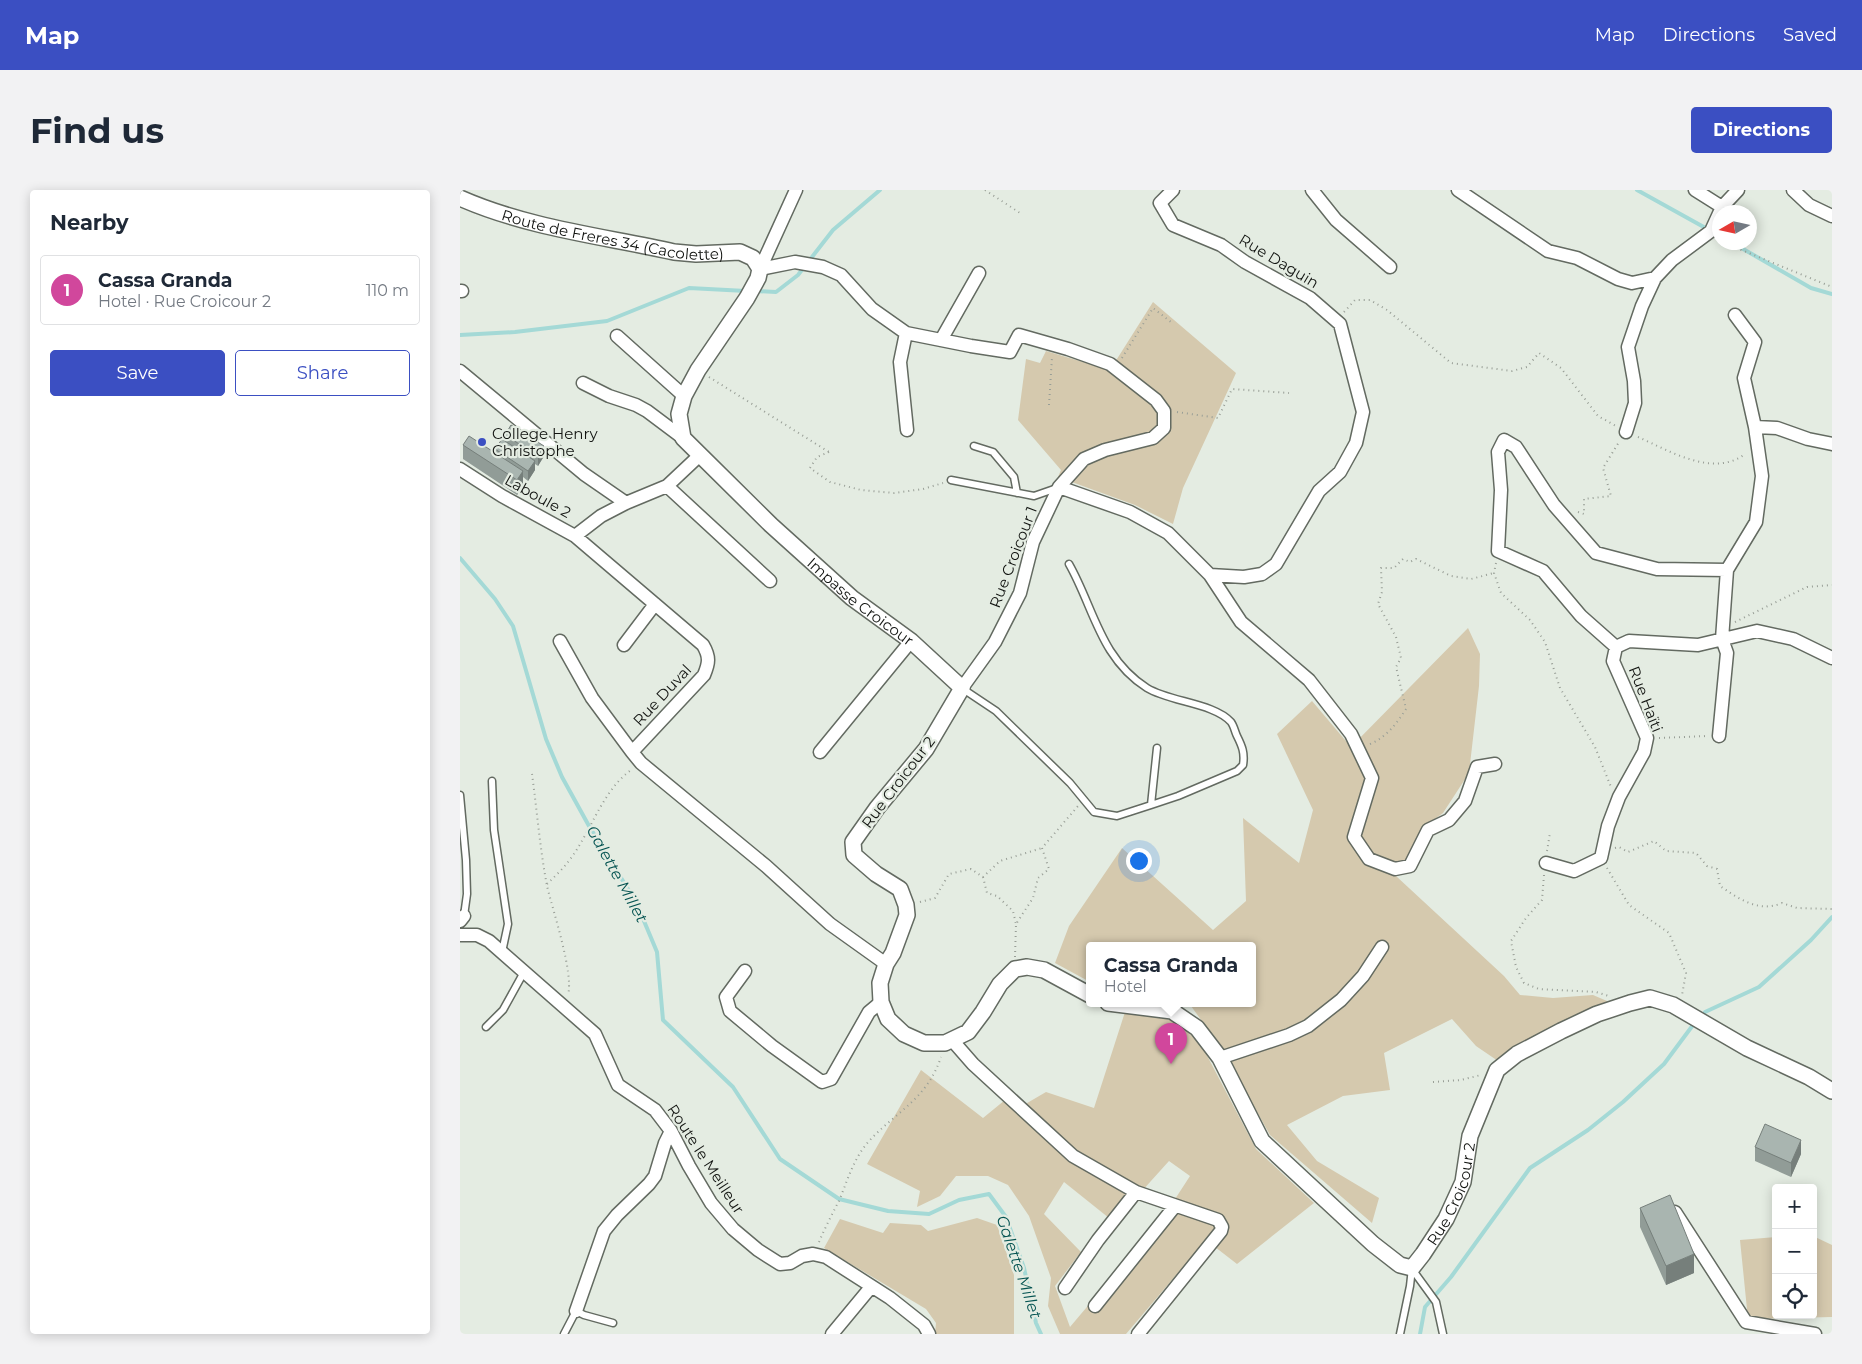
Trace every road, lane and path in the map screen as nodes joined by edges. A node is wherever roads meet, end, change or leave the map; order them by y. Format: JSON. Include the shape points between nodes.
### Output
{"nodes":[{"id":1,"x":796,"y":190,"type":"edge"},
{"id":2,"x":985,"y":190,"type":"edge"},
{"id":3,"x":1172,"y":190,"type":"edge"},
{"id":4,"x":1312,"y":190,"type":"edge"},
{"id":5,"x":1458,"y":190,"type":"edge"},
{"id":6,"x":1695,"y":190,"type":"edge"},
{"id":7,"x":1738,"y":190,"type":"edge"},
{"id":8,"x":1793,"y":190,"type":"edge"},
{"id":9,"x":460,"y":198,"type":"edge"},
{"id":10,"x":1719,"y":205,"type":"edge"},
{"id":11,"x":1724,"y":205,"type":"edge"},
{"id":12,"x":1020,"y":213,"type":"dead end"},
{"id":13,"x":1832,"y":216,"type":"edge"},
{"id":14,"x":1712,"y":229,"type":"edge"},
{"id":15,"x":1742,"y":250,"type":"edge"},
{"id":16,"x":1390,"y":267,"type":"dead end"},
{"id":17,"x":760,"y":269,"type":"junction"},
{"id":18,"x":980,"y":273,"type":"dead end"},
{"id":19,"x":1655,"y":278,"type":"junction"},
{"id":20,"x":1832,"y":287,"type":"edge"},
{"id":21,"x":1736,"y":315,"type":"dead end"},
{"id":22,"x":1336,"y":320,"type":"junction"},
{"id":23,"x":1171,"y":322,"type":"dead end"},
{"id":24,"x":906,"y":332,"type":"junction"},
{"id":25,"x":617,"y":336,"type":"dead end"},
{"id":26,"x":941,"y":340,"type":"junction"},
{"id":27,"x":1053,"y":344,"type":"junction"},
{"id":28,"x":1115,"y":368,"type":"junction"},
{"id":29,"x":698,"y":370,"type":"junction"},
{"id":30,"x":460,"y":371,"type":"edge"},
{"id":31,"x":583,"y":383,"type":"dead end"},
{"id":32,"x":1289,"y":393,"type":"dead end"},
{"id":33,"x":684,"y":396,"type":"junction"},
{"id":34,"x":1048,"y":405,"type":"dead end"},
{"id":35,"x":1164,"y":410,"type":"junction"},
{"id":36,"x":1755,"y":427,"type":"junction"},
{"id":37,"x":907,"y":430,"type":"dead end"},
{"id":38,"x":1626,"y":432,"type":"junction"},
{"id":39,"x":683,"y":438,"type":"junction"},
{"id":40,"x":1832,"y":444,"type":"edge"},
{"id":41,"x":1757,"y":445,"type":"junction"},
{"id":42,"x":974,"y":446,"type":"dead end"},
{"id":43,"x":700,"y":455,"type":"junction"},
{"id":44,"x":460,"y":469,"type":"edge"},
{"id":45,"x":951,"y":480,"type":"joint"},
{"id":46,"x":667,"y":486,"type":"junction"},
{"id":47,"x":1059,"y":487,"type":"junction"},
{"id":48,"x":1016,"y":493,"type":"junction"},
{"id":49,"x":626,"y":503,"type":"junction"},
{"id":50,"x":1576,"y":512,"type":"dead end"},
{"id":51,"x":575,"y":536,"type":"junction"},
{"id":52,"x":1498,"y":551,"type":"junction"},
{"id":53,"x":1069,"y":564,"type":"dead end"},
{"id":54,"x":1727,"y":570,"type":"junction"},
{"id":55,"x":1494,"y":573,"type":"junction"},
{"id":56,"x":1210,"y":575,"type":"junction"},
{"id":57,"x":770,"y":581,"type":"dead end"},
{"id":58,"x":1832,"y":584,"type":"edge"},
{"id":59,"x":655,"y":604,"type":"junction"},
{"id":60,"x":1722,"y":633,"type":"junction"},
{"id":61,"x":560,"y":641,"type":"dead end"},
{"id":62,"x":911,"y":641,"type":"junction"},
{"id":63,"x":624,"y":645,"type":"dead end"},
{"id":64,"x":1616,"y":647,"type":"junction"},
{"id":65,"x":1832,"y":658,"type":"edge"},
{"id":66,"x":962,"y":688,"type":"junction"},
{"id":67,"x":1719,"y":736,"type":"joint"},
{"id":68,"x":1646,"y":738,"type":"junction"},
{"id":69,"x":1157,"y":748,"type":"dead end"},
{"id":70,"x":1358,"y":748,"type":"junction"},
{"id":71,"x":632,"y":752,"type":"junction"},
{"id":72,"x":820,"y":752,"type":"dead end"},
{"id":73,"x":641,"y":763,"type":"junction"},
{"id":74,"x":1495,"y":764,"type":"dead end"},
{"id":75,"x":532,"y":774,"type":"dead end"},
{"id":76,"x":492,"y":781,"type":"dead end"},
{"id":77,"x":460,"y":794,"type":"edge"},
{"id":78,"x":1619,"y":796,"type":"junction"},
{"id":79,"x":1083,"y":799,"type":"junction"},
{"id":80,"x":1152,"y":805,"type":"junction"},
{"id":81,"x":1550,"y":833,"type":"dead end"},
{"id":82,"x":1042,"y":848,"type":"junction"},
{"id":83,"x":1602,"y":854,"type":"junction"},
{"id":84,"x":1546,"y":863,"type":"junction"},
{"id":85,"x":983,"y":877,"type":"junction"},
{"id":86,"x":547,"y":884,"type":"junction"},
{"id":87,"x":906,"y":905,"type":"junction"},
{"id":88,"x":1832,"y":909,"type":"edge"},
{"id":89,"x":462,"y":912,"type":"edge"},
{"id":90,"x":1016,"y":924,"type":"junction"},
{"id":91,"x":460,"y":935,"type":"edge"},
{"id":92,"x":1382,"y":947,"type":"dead end"},
{"id":93,"x":502,"y":952,"type":"junction"},
{"id":94,"x":886,"y":964,"type":"junction"},
{"id":95,"x":1014,"y":969,"type":"junction"},
{"id":96,"x":745,"y":971,"type":"dead end"},
{"id":97,"x":524,"y":972,"type":"junction"},
{"id":98,"x":1086,"y":993,"type":"edge"},
{"id":99,"x":881,"y":1002,"type":"junction"},
{"id":100,"x":1630,"y":1003,"type":"junction"},
{"id":101,"x":565,"y":1007,"type":"junction"},
{"id":102,"x":1140,"y":1007,"type":"edge"},
{"id":103,"x":1680,"y":1010,"type":"junction"},
{"id":104,"x":486,"y":1027,"type":"dead end"},
{"id":105,"x":948,"y":1041,"type":"junction"},
{"id":106,"x":1220,"y":1058,"type":"junction"},
{"id":107,"x":1497,"y":1070,"type":"junction"},
{"id":108,"x":1433,"y":1082,"type":"dead end"},
{"id":109,"x":1832,"y":1091,"type":"edge"},
{"id":110,"x":671,"y":1131,"type":"junction"},
{"id":111,"x":1136,"y":1192,"type":"junction"},
{"id":112,"x":1175,"y":1206,"type":"junction"},
{"id":113,"x":1676,"y":1212,"type":"edge"},
{"id":114,"x":813,"y":1254,"type":"junction"},
{"id":115,"x":1412,"y":1268,"type":"junction"},
{"id":116,"x":871,"y":1286,"type":"junction"},
{"id":117,"x":1065,"y":1288,"type":"dead end"},
{"id":118,"x":1095,"y":1306,"type":"dead end"},
{"id":119,"x":576,"y":1311,"type":"junction"},
{"id":120,"x":614,"y":1323,"type":"dead end"},
{"id":121,"x":564,"y":1334,"type":"edge"},
{"id":122,"x":832,"y":1334,"type":"edge"},
{"id":123,"x":929,"y":1334,"type":"edge"},
{"id":124,"x":1138,"y":1334,"type":"edge"},
{"id":125,"x":1400,"y":1334,"type":"edge"},
{"id":126,"x":1443,"y":1334,"type":"edge"},
{"id":127,"x":1815,"y":1334,"type":"edge"}],
"edges":[{"from":1,"to":17,"type":"street"},
{"from":2,"to":12,"type":"path"},
{"from":3,"to":22,"type":"street","name":"Rue Daguin","via":[[1160,203],[1173,225],[1220,245],[1310,298]]},
{"from":4,"to":16,"type":"street","via":[[1336,220]]},
{"from":5,"to":19,"type":"street","via":[[1548,250],[1577,258],[1632,283]]},
{"from":6,"to":10,"type":"street"},
{"from":7,"to":11,"type":"street"},
{"from":8,"to":13,"type":"street","via":[[1809,205]]},
{"from":9,"to":17,"type":"street","name":"Route de Freres 34 (Cacolette)","via":[[532,223],[674,252],[740,252],[753,258]]},
{"from":14,"to":19,"type":"street","via":[[1672,260]]},
{"from":15,"to":20,"type":"path"},
{"from":17,"to":24,"type":"street","via":[[795,262],[823,267],[841,275],[872,308]]},
{"from":17,"to":29,"type":"street","via":[[747,298]]},
{"from":18,"to":26,"type":"street"},
{"from":19,"to":38,"type":"street","via":[[1628,347],[1635,403]]},
{"from":21,"to":36,"type":"street","via":[[1755,342],[1744,378]]},
{"from":22,"to":38,"type":"path","via":[[1355,300],[1370,300],[1387,310],[1451,363],[1512,371],[1527,367],[1539,353],[1561,368],[1598,416]]},
{"from":22,"to":56,"type":"street","name":"Rue Daguin","via":[[1340,324],[1363,412],[1356,443],[1340,472],[1319,492],[1276,564],[1262,574],[1244,577]]},
{"from":23,"to":28,"type":"path","via":[[1153,308]]},
{"from":24,"to":26,"type":"street"},
{"from":24,"to":37,"type":"street","via":[[900,362]]},
{"from":25,"to":33,"type":"street"},
{"from":26,"to":27,"type":"street","via":[[1010,352],[1019,335]]},
{"from":27,"to":28,"type":"street"},
{"from":27,"to":34,"type":"path"},
{"from":28,"to":35,"type":"street"},
{"from":29,"to":33,"type":"street"},
{"from":29,"to":45,"type":"path","via":[[829,452],[817,457],[810,468],[830,482],[861,490],[894,492],[923,489]]},
{"from":30,"to":49,"type":"street","via":[[584,474]]},
{"from":31,"to":39,"type":"street","via":[[609,396],[636,404]]},
{"from":32,"to":35,"type":"path","via":[[1232,389],[1218,418]]},
{"from":33,"to":39,"type":"street","via":[[679,414]]},
{"from":35,"to":47,"type":"street","name":"Rue Croicour 1","via":[[1164,428],[1153,438],[1084,459]]},
{"from":36,"to":40,"type":"street","via":[[1778,428]]},
{"from":36,"to":41,"type":"street"},
{"from":38,"to":41,"type":"path","via":[[1709,465],[1737,460]]},
{"from":38,"to":50,"type":"path","via":[[1602,468],[1611,496],[1584,499],[1584,514]]},
{"from":39,"to":43,"type":"street","name":"Impasse Croicour"},
{"from":41,"to":54,"type":"street","via":[[1762,476],[1756,522]]},
{"from":42,"to":48,"type":"lane","via":[[993,452],[1014,477]]},
{"from":43,"to":46,"type":"street"},
{"from":43,"to":62,"type":"street","name":"Impasse Croicour","via":[[852,598]]},
{"from":44,"to":51,"type":"street","name":"Laboule 2"},
{"from":45,"to":48,"type":"lane"},
{"from":46,"to":49,"type":"street"},
{"from":46,"to":57,"type":"street"},
{"from":47,"to":48,"type":"lane","via":[[1034,496]]},
{"from":47,"to":56,"type":"street","via":[[1130,512],[1168,533]]},
{"from":47,"to":66,"type":"street","name":"Rue Croicour 1","via":[[1033,542],[1020,592],[995,642]]},
{"from":49,"to":51,"type":"street","via":[[601,516]]},
{"from":51,"to":59,"type":"street","name":"Rue Duval"},
{"from":52,"to":54,"type":"street","via":[[1501,490],[1498,452],[1504,440],[1516,447],[1554,505],[1596,553],[1657,569]]},
{"from":52,"to":55,"type":"path"},
{"from":52,"to":64,"type":"street","via":[[1543,571],[1581,616]]},
{"from":53,"to":80,"type":"lane","name":"Impasse Croicour","via":[[1100,636],[1124,668],[1147,688],[1219,713],[1231,723],[1244,750],[1243,765],[1237,771]]},
{"from":54,"to":60,"type":"street"},
{"from":55,"to":70,"type":"path","via":[[1471,579],[1451,576],[1416,559],[1410,562],[1403,559],[1394,568],[1381,568],[1382,592],[1378,604],[1396,637],[1401,658],[1396,667],[1406,709],[1394,727],[1377,741]]},
{"from":55,"to":78,"type":"path","via":[[1501,593],[1530,620],[1545,642],[1560,688],[1595,747],[1609,784]]},
{"from":56,"to":70,"type":"street","via":[[1241,622],[1309,680],[1351,734]]},
{"from":58,"to":60,"type":"path","via":[[1807,587]]},
{"from":59,"to":63,"type":"street"},
{"from":59,"to":71,"type":"street","name":"Rue Duval","via":[[703,645],[709,664],[704,675]]},
{"from":60,"to":64,"type":"street","name":"Rue Haïti","via":[[1698,645],[1629,641]]},
{"from":60,"to":65,"type":"street","name":"Rue Haïti","via":[[1757,630],[1793,638]]},
{"from":60,"to":67,"type":"street","via":[[1727,653]]},
{"from":61,"to":71,"type":"street","via":[[592,698]]},
{"from":62,"to":66,"type":"street","name":"Impasse Croicour"},
{"from":62,"to":72,"type":"street"},
{"from":64,"to":68,"type":"street","name":"Rue Haïti","via":[[1614,661]]},
{"from":66,"to":79,"type":"lane","name":"Impasse Croicour","via":[[996,710]]},
{"from":66,"to":87,"type":"street","name":"Rue Croicour 2","via":[[926,749],[853,842],[854,855],[900,889]]},
{"from":67,"to":68,"type":"path"},
{"from":68,"to":78,"type":"street","name":"Rue Haïti","via":[[1644,752]]},
{"from":69,"to":80,"type":"lane"},
{"from":70,"to":74,"type":"street","via":[[1372,778],[1354,837],[1369,859],[1395,869],[1410,866],[1428,830],[1449,820],[1465,801],[1477,767]]},
{"from":71,"to":73,"type":"street"},
{"from":73,"to":86,"type":"path","via":[[620,778],[569,861]]},
{"from":73,"to":94,"type":"street","via":[[766,866],[830,924]]},
{"from":75,"to":86,"type":"path"},
{"from":76,"to":93,"type":"lane","via":[[494,830],[508,924]]},
{"from":77,"to":89,"type":"lane","via":[[467,894]]},
{"from":78,"to":83,"type":"street","name":"Rue Haïti"},
{"from":79,"to":80,"type":"lane","name":"Impasse Croicour","via":[[1094,812],[1117,816]]},
{"from":79,"to":82,"type":"path"},
{"from":81,"to":84,"type":"path"},
{"from":82,"to":85,"type":"path","via":[[1000,861]]},
{"from":82,"to":90,"type":"path","via":[[1049,869],[1038,878],[1033,898]]},
{"from":83,"to":84,"type":"street","via":[[1574,871]]},
{"from":83,"to":88,"type":"path","via":[[1620,847],[1628,852],[1654,841],[1666,851],[1696,852],[1707,866],[1718,869],[1720,886],[1745,903],[1772,908],[1782,903],[1797,908]]},
{"from":83,"to":103,"type":"path","via":[[1629,905],[1669,933],[1686,973]]},
{"from":84,"to":100,"type":"path","via":[[1542,900],[1511,941],[1516,967],[1524,983],[1539,989],[1596,992]]},
{"from":85,"to":87,"type":"path","via":[[970,869],[949,874],[935,898]]},
{"from":85,"to":90,"type":"path","via":[[987,892],[1014,911]]},
{"from":86,"to":101,"type":"path","via":[[570,988]]},
{"from":87,"to":94,"type":"street","via":[[907,915]]},
{"from":90,"to":95,"type":"path"},
{"from":91,"to":93,"type":"street","name":"Route le Meilleur","via":[[477,935],[489,940]]},
{"from":92,"to":106,"type":"street","via":[[1363,976],[1341,1000],[1308,1026]]},
{"from":93,"to":97,"type":"street","name":"Route le Meilleur"},
{"from":94,"to":99,"type":"street","via":[[880,983]]},
{"from":95,"to":98,"type":"street","via":[[1027,966],[1044,970]]},
{"from":95,"to":105,"type":"street","via":[[968,1032]]},
{"from":96,"to":99,"type":"street","via":[[726,997],[730,1011],[822,1082],[832,1079],[868,1012]]},
{"from":97,"to":101,"type":"street","name":"Route le Meilleur"},
{"from":97,"to":104,"type":"lane","via":[[503,1010]]},
{"from":99,"to":105,"type":"street","via":[[888,1019],[904,1034],[924,1043]]},
{"from":100,"to":103,"type":"street","via":[[1650,998]]},
{"from":100,"to":107,"type":"street","via":[[1561,1031],[1518,1054]]},
{"from":101,"to":110,"type":"street","name":"Route le Meilleur","via":[[595,1034],[618,1085],[655,1110]]},
{"from":102,"to":106,"type":"street","via":[[1172,1011],[1197,1028]]},
{"from":103,"to":109,"type":"street"},
{"from":105,"to":111,"type":"street","via":[[1072,1156]]},
{"from":105,"to":114,"type":"path","via":[[937,1069],[915,1100],[870,1140],[851,1167]]},
{"from":106,"to":115,"type":"street","via":[[1262,1141],[1373,1244],[1400,1265]]},
{"from":107,"to":108,"type":"path","via":[[1461,1080]]},
{"from":107,"to":115,"type":"street","name":"Rue Croicour 2","via":[[1470,1136],[1464,1182],[1446,1219]]},
{"from":110,"to":114,"type":"street","name":"Route le Meilleur","via":[[712,1203],[732,1229],[780,1264]]},
{"from":110,"to":119,"type":"street","via":[[655,1176],[604,1231]]},
{"from":111,"to":112,"type":"street"},
{"from":111,"to":117,"type":"street"},
{"from":112,"to":118,"type":"street"},
{"from":112,"to":124,"type":"street","via":[[1218,1220],[1221,1231]]},
{"from":113,"to":127,"type":"street","via":[[1746,1322]]},
{"from":114,"to":116,"type":"street","via":[[826,1257]]},
{"from":115,"to":125,"type":"lane"},
{"from":115,"to":126,"type":"lane","via":[[1436,1302]]},
{"from":116,"to":122,"type":"street"},
{"from":116,"to":123,"type":"street","via":[[924,1325]]},
{"from":119,"to":120,"type":"lane"},
{"from":119,"to":121,"type":"lane"}]}
